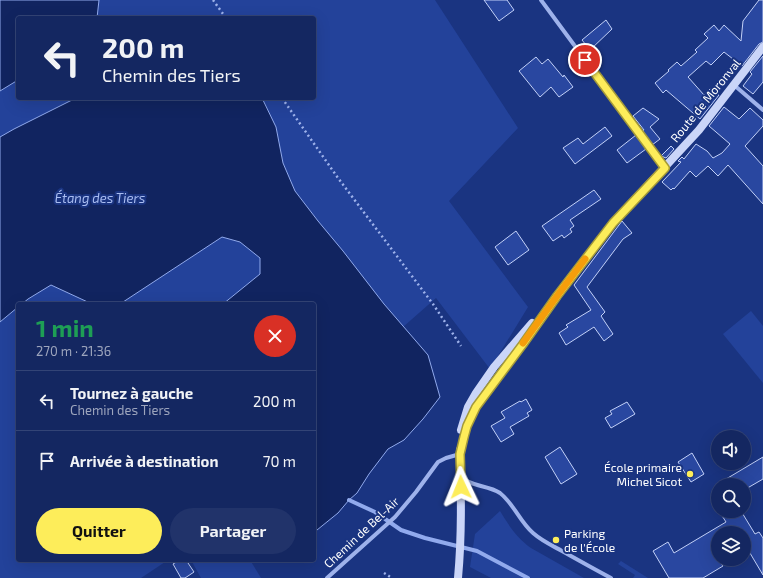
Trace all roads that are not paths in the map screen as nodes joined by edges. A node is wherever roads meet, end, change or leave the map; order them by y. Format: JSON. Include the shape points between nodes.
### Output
{"nodes":[{"id":1,"x":541,"y":0,"type":"edge"},
{"id":2,"x":763,"y":47,"type":"edge"},
{"id":3,"x":734,"y":86,"type":"junction"},
{"id":4,"x":763,"y":110,"type":"edge"},
{"id":5,"x":665,"y":168,"type":"junction"},
{"id":6,"x":460,"y":454,"type":"junction"},
{"id":7,"x":461,"y":477,"type":"junction"},
{"id":8,"x":327,"y":578,"type":"edge"},
{"id":9,"x":458,"y":578,"type":"edge"},
{"id":10,"x":610,"y":578,"type":"edge"}],
"edges":[{"from":1,"to":5,"type":"street"},
{"from":2,"to":3,"type":"street","name":"Route de Moronval"},
{"from":3,"to":4,"type":"street"},
{"from":3,"to":5,"type":"street","name":"Route de Moronval"},
{"from":5,"to":6,"type":"street","name":"Route de Moronval","via":[[613,223],[557,296],[517,339],[471,399],[462,426]]},
{"from":6,"to":7,"type":"street","name":"Route de Moronval"},
{"from":6,"to":8,"type":"street","name":"Chemin de Bel-Air","via":[[438,462],[395,517]]},
{"from":7,"to":9,"type":"street","name":"Route de Moronval"},
{"from":7,"to":10,"type":"street","via":[[468,482],[498,492],[533,533]]}]}
